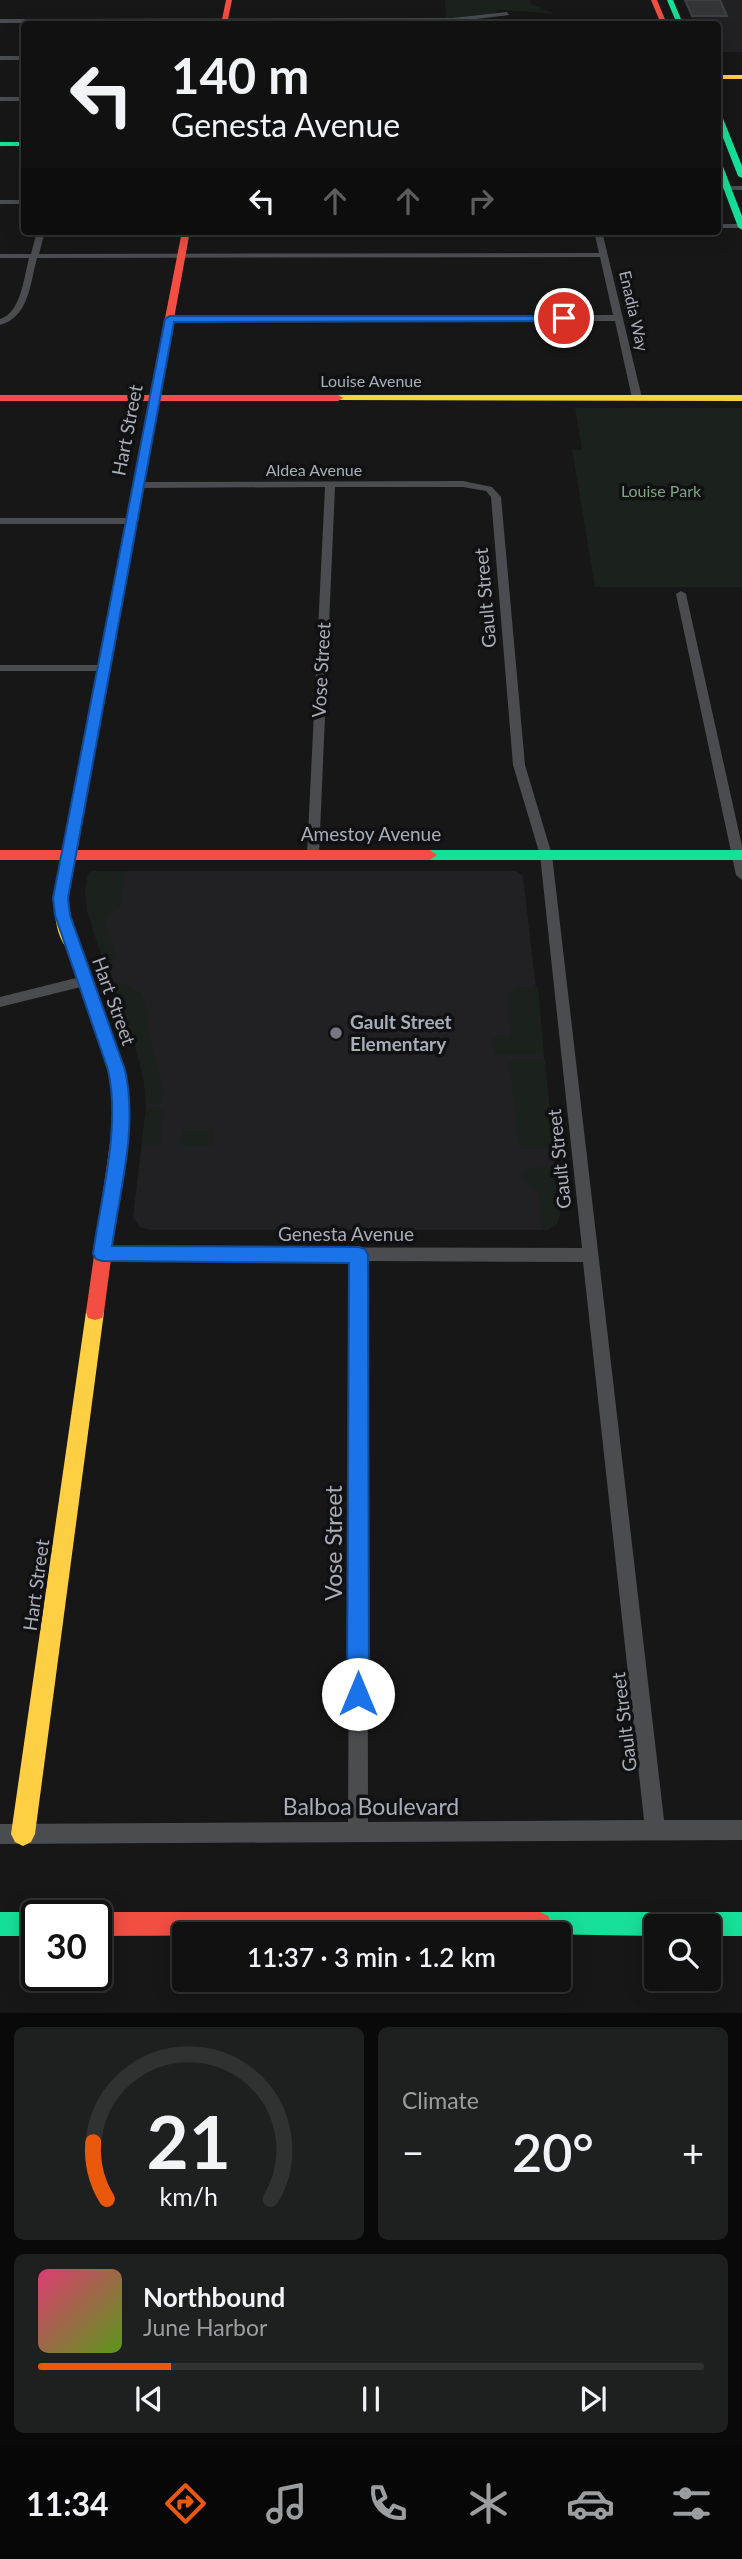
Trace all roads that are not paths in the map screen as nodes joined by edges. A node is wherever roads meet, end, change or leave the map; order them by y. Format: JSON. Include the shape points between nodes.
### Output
{"nodes":[{"id":1,"x":229,"y":0,"type":"edge"},
{"id":2,"x":654,"y":0,"type":"edge"},
{"id":3,"x":670,"y":0,"type":"edge"},
{"id":4,"x":508,"y":14,"type":"dead end"},
{"id":5,"x":0,"y":21,"type":"edge"},
{"id":6,"x":21,"y":21,"type":"edge"},
{"id":7,"x":224,"y":21,"type":"edge"},
{"id":8,"x":376,"y":21,"type":"edge"},
{"id":9,"x":663,"y":21,"type":"edge"},
{"id":10,"x":679,"y":21,"type":"edge"},
{"id":11,"x":0,"y":58,"type":"edge"},
{"id":12,"x":21,"y":58,"type":"edge"},
{"id":13,"x":721,"y":77,"type":"edge"},
{"id":14,"x":742,"y":77,"type":"edge"},
{"id":15,"x":0,"y":99,"type":"edge"},
{"id":16,"x":21,"y":99,"type":"edge"},
{"id":17,"x":721,"y":124,"type":"edge"},
{"id":18,"x":0,"y":144,"type":"edge"},
{"id":19,"x":21,"y":144,"type":"edge"},
{"id":20,"x":721,"y":168,"type":"edge"},
{"id":21,"x":742,"y":176,"type":"edge"},
{"id":22,"x":735,"y":188,"type":"edge"},
{"id":23,"x":0,"y":202,"type":"edge"},
{"id":24,"x":21,"y":202,"type":"edge"},
{"id":25,"x":721,"y":226,"type":"edge"},
{"id":26,"x":742,"y":226,"type":"edge"},
{"id":27,"x":40,"y":235,"type":"edge"},
{"id":28,"x":185,"y":235,"type":"edge"},
{"id":29,"x":599,"y":235,"type":"edge"},
{"id":30,"x":603,"y":255,"type":"junction"},
{"id":31,"x":0,"y":256,"type":"edge"},
{"id":32,"x":34,"y":256,"type":"junction"},
{"id":33,"x":182,"y":256,"type":"junction"},
{"id":34,"x":619,"y":318,"type":"junction"},
{"id":35,"x":170,"y":319,"type":"junction"},
{"id":36,"x":1,"y":322,"type":"edge"},
{"id":37,"x":0,"y":398,"type":"edge"},
{"id":38,"x":155,"y":398,"type":"junction"},
{"id":39,"x":637,"y":398,"type":"junction"},
{"id":40,"x":742,"y":398,"type":"edge"},
{"id":41,"x":138,"y":485,"type":"junction"},
{"id":42,"x":330,"y":485,"type":"junction"},
{"id":43,"x":489,"y":489,"type":"joint"},
{"id":44,"x":0,"y":521,"type":"edge"},
{"id":45,"x":130,"y":521,"type":"junction"},
{"id":46,"x":681,"y":594,"type":"dead end"},
{"id":47,"x":0,"y":668,"type":"edge"},
{"id":48,"x":103,"y":668,"type":"junction"},
{"id":49,"x":0,"y":855,"type":"edge"},
{"id":50,"x":69,"y":855,"type":"junction"},
{"id":51,"x":313,"y":855,"type":"junction"},
{"id":52,"x":546,"y":855,"type":"junction"},
{"id":53,"x":740,"y":855,"type":"edge"},
{"id":54,"x":742,"y":875,"type":"edge"},
{"id":55,"x":84,"y":981,"type":"junction"},
{"id":56,"x":0,"y":1003,"type":"edge"},
{"id":57,"x":102,"y":1254,"type":"junction"},
{"id":58,"x":359,"y":1255,"type":"junction"},
{"id":59,"x":589,"y":1255,"type":"junction"},
{"id":60,"x":655,"y":1830,"type":"junction"},
{"id":61,"x":742,"y":1830,"type":"edge"},
{"id":62,"x":358,"y":1831,"type":"junction"},
{"id":63,"x":0,"y":1834,"type":"edge"},
{"id":64,"x":23,"y":1835,"type":"junction"},
{"id":65,"x":0,"y":1924,"type":"edge"},
{"id":66,"x":21,"y":1924,"type":"edge"},
{"id":67,"x":112,"y":1924,"type":"edge"},
{"id":68,"x":742,"y":1924,"type":"edge"}],
"edges":[{"from":1,"to":7,"type":"street"},
{"from":2,"to":9,"type":"street"},
{"from":3,"to":10,"type":"street"},
{"from":4,"to":8,"type":"street"},
{"from":5,"to":6,"type":"street"},
{"from":11,"to":12,"type":"street"},
{"from":13,"to":14,"type":"street"},
{"from":15,"to":16,"type":"street"},
{"from":17,"to":21,"type":"street"},
{"from":18,"to":19,"type":"street"},
{"from":20,"to":22,"type":"street"},
{"from":22,"to":26,"type":"street"},
{"from":23,"to":24,"type":"street"},
{"from":25,"to":26,"type":"street"},
{"from":27,"to":32,"type":"street"},
{"from":28,"to":33,"type":"street","name":"Hart Street"},
{"from":29,"to":30,"type":"street","name":"Enadia Way"},
{"from":30,"to":33,"type":"street"},
{"from":30,"to":34,"type":"street","name":"Enadia Way"},
{"from":31,"to":32,"type":"street"},
{"from":32,"to":33,"type":"street"},
{"from":32,"to":36,"type":"street","via":[[18,311]]},
{"from":33,"to":35,"type":"street","name":"Hart Street"},
{"from":34,"to":35,"type":"street"},
{"from":34,"to":39,"type":"street","name":"Enadia Way"},
{"from":35,"to":38,"type":"street","name":"Hart Street"},
{"from":37,"to":38,"type":"street","name":"Louise Avenue"},
{"from":38,"to":39,"type":"street","name":"Louise Avenue"},
{"from":38,"to":41,"type":"street","name":"Hart Street"},
{"from":39,"to":40,"type":"street","name":"Louise Avenue"},
{"from":41,"to":42,"type":"street","name":"Aldea Avenue"},
{"from":41,"to":45,"type":"street","name":"Hart Street"},
{"from":42,"to":43,"type":"street","name":"Aldea Avenue","via":[[463,484]]},
{"from":42,"to":51,"type":"street","name":"Vose Street"},
{"from":43,"to":52,"type":"street","name":"Gault Street","via":[[497,505],[519,765]]},
{"from":44,"to":45,"type":"street"},
{"from":45,"to":48,"type":"street","name":"Hart Street"},
{"from":46,"to":53,"type":"street"},
{"from":47,"to":48,"type":"street"},
{"from":48,"to":50,"type":"street","name":"Hart Street"},
{"from":49,"to":50,"type":"street","name":"Amestoy Avenue"},
{"from":50,"to":51,"type":"street","name":"Amestoy Avenue"},
{"from":50,"to":55,"type":"street","name":"Hart Street","via":[[60,907]]},
{"from":51,"to":52,"type":"street","name":"Amestoy Avenue"},
{"from":52,"to":53,"type":"street","name":"Amestoy Avenue"},
{"from":52,"to":59,"type":"street","name":"Gault Street"},
{"from":53,"to":54,"type":"street"},
{"from":55,"to":56,"type":"street"},
{"from":55,"to":57,"type":"street","name":"Hart Street","via":[[121,1091],[122,1115]]},
{"from":57,"to":58,"type":"street","name":"Genesta Avenue"},
{"from":57,"to":64,"type":"street","name":"Hart Street"},
{"from":58,"to":59,"type":"street","name":"Genesta Avenue"},
{"from":58,"to":62,"type":"street","name":"Vose Street"},
{"from":59,"to":60,"type":"street","name":"Gault Street"},
{"from":60,"to":61,"type":"street","name":"Balboa Boulevard"},
{"from":60,"to":62,"type":"street","name":"Balboa Boulevard"},
{"from":62,"to":64,"type":"street","name":"Balboa Boulevard"},
{"from":63,"to":64,"type":"street","name":"Balboa Boulevard"},
{"from":65,"to":66,"type":"street"},
{"from":67,"to":68,"type":"street"}]}
